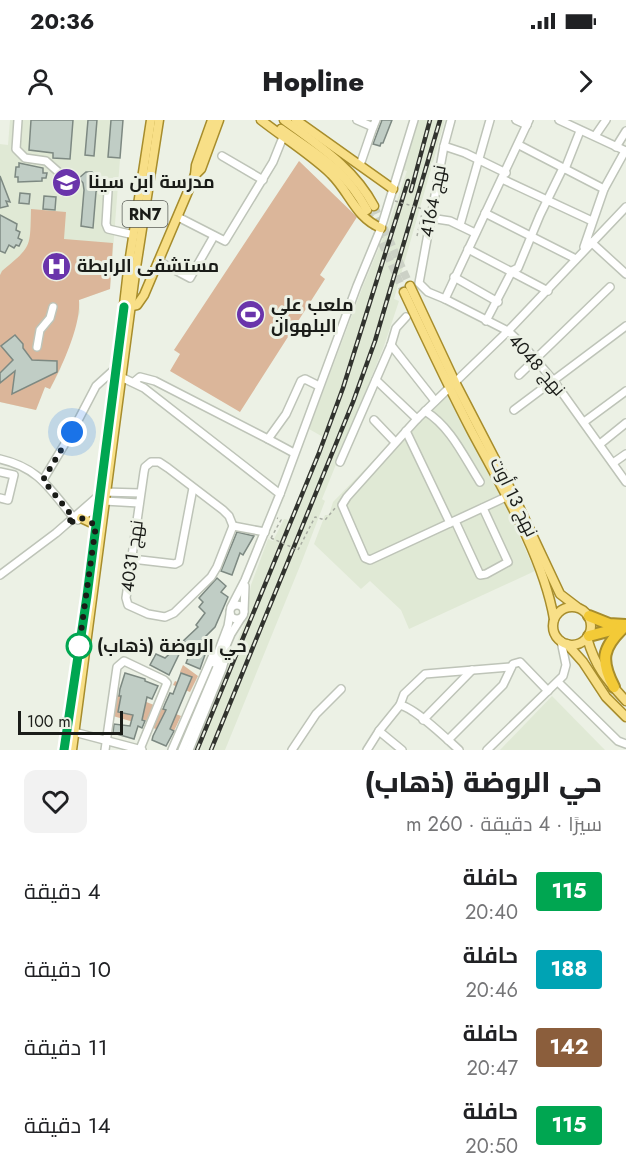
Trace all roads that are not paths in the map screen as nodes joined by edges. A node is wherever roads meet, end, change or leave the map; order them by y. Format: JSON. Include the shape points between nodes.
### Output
{"nodes":[{"id":1,"x":18,"y":120,"type":"edge"},
{"id":2,"x":151,"y":120,"type":"edge"},
{"id":3,"x":159,"y":120,"type":"edge"},
{"id":4,"x":212,"y":120,"type":"edge"},
{"id":5,"x":219,"y":120,"type":"edge"},
{"id":6,"x":261,"y":120,"type":"edge"},
{"id":7,"x":269,"y":120,"type":"edge"},
{"id":8,"x":284,"y":120,"type":"edge"},
{"id":9,"x":296,"y":120,"type":"edge"},
{"id":10,"x":357,"y":120,"type":"edge"},
{"id":11,"x":414,"y":120,"type":"edge"},
{"id":12,"x":451,"y":120,"type":"edge"},
{"id":13,"x":490,"y":120,"type":"edge"},
{"id":14,"x":516,"y":120,"type":"edge"},
{"id":15,"x":559,"y":120,"type":"edge"},
{"id":16,"x":606,"y":120,"type":"edge"},
{"id":17,"x":375,"y":123,"type":"edge"},
{"id":18,"x":528,"y":123,"type":"edge"},
{"id":19,"x":580,"y":131,"type":"junction"},
{"id":20,"x":626,"y":131,"type":"edge"},
{"id":21,"x":284,"y":134,"type":"junction"},
{"id":22,"x":595,"y":136,"type":"junction"},
{"id":23,"x":519,"y":145,"type":"junction"},
{"id":24,"x":444,"y":146,"type":"junction"},
{"id":25,"x":616,"y":147,"type":"junction"},
{"id":26,"x":625,"y":151,"type":"edge"},
{"id":27,"x":222,"y":156,"type":"dead end"},
{"id":28,"x":478,"y":159,"type":"junction"},
{"id":29,"x":360,"y":165,"type":"junction"},
{"id":30,"x":564,"y":168,"type":"junction"},
{"id":31,"x":195,"y":175,"type":"junction"},
{"id":32,"x":504,"y":176,"type":"junction"},
{"id":33,"x":64,"y":177,"type":"dead end"},
{"id":34,"x":262,"y":180,"type":"junction"},
{"id":35,"x":393,"y":189,"type":"junction"},
{"id":36,"x":604,"y":189,"type":"junction"},
{"id":37,"x":108,"y":191,"type":"dead end"},
{"id":38,"x":547,"y":200,"type":"junction"},
{"id":39,"x":626,"y":208,"type":"edge"},
{"id":40,"x":485,"y":213,"type":"junction"},
{"id":41,"x":178,"y":217,"type":"junction"},
{"id":42,"x":430,"y":218,"type":"junction"},
{"id":43,"x":592,"y":221,"type":"junction"},
{"id":44,"x":460,"y":225,"type":"junction"},
{"id":45,"x":381,"y":228,"type":"junction"},
{"id":46,"x":475,"y":232,"type":"junction"},
{"id":47,"x":134,"y":235,"type":"junction"},
{"id":48,"x":531,"y":235,"type":"junction"},
{"id":49,"x":214,"y":237,"type":"junction"},
{"id":50,"x":591,"y":242,"type":"junction"},
{"id":51,"x":468,"y":249,"type":"junction"},
{"id":52,"x":583,"y":251,"type":"junction"},
{"id":53,"x":576,"y":259,"type":"junction"},
{"id":54,"x":158,"y":261,"type":"junction"},
{"id":55,"x":512,"y":271,"type":"junction"},
{"id":56,"x":625,"y":271,"type":"edge"},
{"id":57,"x":454,"y":277,"type":"junction"},
{"id":58,"x":610,"y":286,"type":"dead end"},
{"id":59,"x":411,"y":287,"type":"junction"},
{"id":60,"x":548,"y":291,"type":"junction"},
{"id":61,"x":445,"y":299,"type":"junction"},
{"id":62,"x":498,"y":302,"type":"junction"},
{"id":63,"x":53,"y":307,"type":"dead end"},
{"id":64,"x":127,"y":307,"type":"junction"},
{"id":65,"x":406,"y":317,"type":"dead end"},
{"id":66,"x":486,"y":321,"type":"junction"},
{"id":67,"x":626,"y":326,"type":"edge"},
{"id":68,"x":508,"y":331,"type":"junction"},
{"id":69,"x":391,"y":345,"type":"junction"},
{"id":70,"x":37,"y":347,"type":"dead end"},
{"id":71,"x":535,"y":359,"type":"junction"},
{"id":72,"x":117,"y":367,"type":"junction"},
{"id":73,"x":519,"y":375,"type":"dead end"},
{"id":74,"x":121,"y":377,"type":"junction"},
{"id":75,"x":376,"y":380,"type":"junction"},
{"id":76,"x":553,"y":380,"type":"junction"},
{"id":77,"x":134,"y":382,"type":"junction"},
{"id":78,"x":452,"y":385,"type":"junction"},
{"id":79,"x":319,"y":386,"type":"junction"},
{"id":80,"x":626,"y":391,"type":"edge"},
{"id":81,"x":435,"y":401,"type":"junction"},
{"id":82,"x":425,"y":411,"type":"junction"},
{"id":83,"x":514,"y":411,"type":"dead end"},
{"id":84,"x":417,"y":419,"type":"junction"},
{"id":85,"x":374,"y":420,"type":"dead end"},
{"id":86,"x":584,"y":422,"type":"junction"},
{"id":87,"x":626,"y":423,"type":"edge"},
{"id":88,"x":406,"y":431,"type":"junction"},
{"id":89,"x":268,"y":439,"type":"junction"},
{"id":90,"x":395,"y":442,"type":"junction"},
{"id":91,"x":600,"y":444,"type":"junction"},
{"id":92,"x":294,"y":453,"type":"junction"},
{"id":93,"x":626,"y":454,"type":"edge"},
{"id":94,"x":0,"y":459,"type":"edge"},
{"id":95,"x":340,"y":462,"type":"dead end"},
{"id":96,"x":613,"y":463,"type":"junction"},
{"id":97,"x":0,"y":472,"type":"edge"},
{"id":98,"x":625,"y":479,"type":"edge"},
{"id":99,"x":43,"y":480,"type":"junction"},
{"id":100,"x":480,"y":482,"type":"dead end"},
{"id":101,"x":193,"y":488,"type":"junction"},
{"id":102,"x":140,"y":493,"type":"junction"},
{"id":103,"x":280,"y":494,"type":"junction"},
{"id":104,"x":506,"y":497,"type":"junction"},
{"id":105,"x":0,"y":498,"type":"edge"},
{"id":106,"x":102,"y":498,"type":"junction"},
{"id":107,"x":139,"y":503,"type":"junction"},
{"id":108,"x":483,"y":508,"type":"junction"},
{"id":109,"x":77,"y":517,"type":"junction"},
{"id":110,"x":452,"y":522,"type":"junction"},
{"id":111,"x":96,"y":525,"type":"junction"},
{"id":112,"x":233,"y":526,"type":"junction"},
{"id":113,"x":265,"y":532,"type":"junction"},
{"id":114,"x":132,"y":559,"type":"junction"},
{"id":115,"x":0,"y":575,"type":"edge"},
{"id":116,"x":245,"y":580,"type":"junction"},
{"id":117,"x":577,"y":607,"type":"junction"},
{"id":118,"x":231,"y":611,"type":"junction"},
{"id":119,"x":243,"y":614,"type":"junction"},
{"id":120,"x":589,"y":616,"type":"junction"},
{"id":121,"x":554,"y":619,"type":"junction"},
{"id":122,"x":625,"y":626,"type":"edge"},
{"id":123,"x":231,"y":634,"type":"junction"},
{"id":124,"x":588,"y":637,"type":"junction"},
{"id":125,"x":564,"y":643,"type":"junction"},
{"id":126,"x":511,"y":668,"type":"junction"},
{"id":127,"x":472,"y":670,"type":"junction"},
{"id":128,"x":558,"y":682,"type":"junction"},
{"id":129,"x":614,"y":687,"type":"junction"},
{"id":130,"x":341,"y":689,"type":"dead end"},
{"id":131,"x":548,"y":691,"type":"junction"},
{"id":132,"x":626,"y":701,"type":"edge"},
{"id":133,"x":399,"y":705,"type":"junction"},
{"id":134,"x":626,"y":717,"type":"edge"},
{"id":135,"x":423,"y":720,"type":"junction"},
{"id":136,"x":379,"y":731,"type":"junction"},
{"id":137,"x":74,"y":732,"type":"junction"},
{"id":138,"x":106,"y":740,"type":"junction"},
{"id":139,"x":448,"y":740,"type":"junction"},
{"id":140,"x":626,"y":744,"type":"edge"},
{"id":141,"x":64,"y":750,"type":"edge"},
{"id":142,"x":72,"y":750,"type":"edge"},
{"id":143,"x":105,"y":750,"type":"edge"},
{"id":144,"x":141,"y":750,"type":"edge"},
{"id":145,"x":178,"y":750,"type":"edge"},
{"id":146,"x":189,"y":750,"type":"edge"},
{"id":147,"x":292,"y":750,"type":"edge"},
{"id":148,"x":367,"y":750,"type":"edge"},
{"id":149,"x":402,"y":750,"type":"edge"},
{"id":150,"x":459,"y":750,"type":"edge"},
{"id":151,"x":487,"y":750,"type":"edge"}],
"edges":[{"from":1,"to":33,"type":"street","via":[[16,149],[25,158],[46,161]]},
{"from":2,"to":47,"type":"main road","number":"RN7"},
{"from":3,"to":64,"type":"main road","number":"RN7"},
{"from":4,"to":31,"type":"main road"},
{"from":5,"to":31,"type":"main road","via":[[201,169]]},
{"from":6,"to":21,"type":"main road"},
{"from":7,"to":21,"type":"main road"},
{"from":8,"to":21,"type":"main road","via":[[357,179],[370,208],[335,167]]},
{"from":9,"to":29,"type":"main road"},
{"from":10,"to":17,"type":"street"},
{"from":11,"to":35,"type":"street"},
{"from":12,"to":24,"type":"street","name":"نهج 4164"},
{"from":13,"to":28,"type":"street"},
{"from":14,"to":18,"type":"street"},
{"from":15,"to":19,"type":"street"},
{"from":16,"to":22,"type":"street"},
{"from":17,"to":29,"type":"street"},
{"from":18,"to":23,"type":"street"},
{"from":19,"to":22,"type":"street"},
{"from":19,"to":30,"type":"street"},
{"from":20,"to":25,"type":"street"},
{"from":21,"to":34,"type":"street"},
{"from":21,"to":45,"type":"main road","via":[[342,186],[367,221]]},
{"from":22,"to":25,"type":"street"},
{"from":23,"to":30,"type":"street"},
{"from":23,"to":32,"type":"street"},
{"from":24,"to":28,"type":"street"},
{"from":24,"to":42,"type":"street","name":"نهج 4164"},
{"from":25,"to":26,"type":"street"},
{"from":26,"to":36,"type":"street"},
{"from":27,"to":34,"type":"street"},
{"from":28,"to":32,"type":"street"},
{"from":28,"to":44,"type":"street"},
{"from":29,"to":35,"type":"main road"},
{"from":30,"to":36,"type":"street"},
{"from":30,"to":38,"type":"street"},
{"from":31,"to":41,"type":"main road"},
{"from":32,"to":38,"type":"street"},
{"from":32,"to":40,"type":"street"},
{"from":34,"to":49,"type":"street","via":[[226,240]]},
{"from":35,"to":45,"type":"street"},
{"from":36,"to":43,"type":"street"},
{"from":37,"to":47,"type":"street","via":[[108,229]]},
{"from":38,"to":43,"type":"street"},
{"from":38,"to":48,"type":"street"},
{"from":39,"to":50,"type":"street"},
{"from":40,"to":46,"type":"street"},
{"from":40,"to":48,"type":"street"},
{"from":41,"to":49,"type":"street"},
{"from":41,"to":54,"type":"main road"},
{"from":42,"to":44,"type":"street"},
{"from":42,"to":59,"type":"street","name":"نهج 4164"},
{"from":43,"to":52,"type":"street"},
{"from":44,"to":46,"type":"street"},
{"from":45,"to":79,"type":"street"},
{"from":46,"to":51,"type":"street"},
{"from":47,"to":64,"type":"main road","number":"RN7"},
{"from":48,"to":53,"type":"street"},
{"from":48,"to":55,"type":"street","via":[[518,268]]},
{"from":49,"to":54,"type":"street","via":[[190,278]]},
{"from":50,"to":52,"type":"street"},
{"from":50,"to":56,"type":"street"},
{"from":51,"to":55,"type":"street"},
{"from":51,"to":57,"type":"street"},
{"from":52,"to":53,"type":"street"},
{"from":53,"to":60,"type":"street"},
{"from":54,"to":64,"type":"main road","via":[[144,296]]},
{"from":55,"to":60,"type":"street"},
{"from":55,"to":62,"type":"street"},
{"from":57,"to":61,"type":"street"},
{"from":57,"to":62,"type":"street"},
{"from":58,"to":71,"type":"street"},
{"from":59,"to":61,"type":"street","name":"نهج 4048"},
{"from":59,"to":78,"type":"main road"},
{"from":60,"to":68,"type":"street"},
{"from":61,"to":66,"type":"street","name":"نهج 4048"},
{"from":62,"to":66,"type":"street"},
{"from":63,"to":70,"type":"street","via":[[40,330]]},
{"from":64,"to":72,"type":"main road","number":"RN7"},
{"from":64,"to":74,"type":"main road","number":"RN7"},
{"from":65,"to":69,"type":"street","via":[[396,328]]},
{"from":66,"to":68,"type":"street","name":"نهج 4048"},
{"from":67,"to":76,"type":"street"},
{"from":68,"to":71,"type":"street","name":"نهج 4048"},
{"from":68,"to":78,"type":"street"},
{"from":69,"to":75,"type":"street"},
{"from":69,"to":81,"type":"street"},
{"from":71,"to":73,"type":"street"},
{"from":71,"to":76,"type":"street","name":"نهج 4048"},
{"from":72,"to":99,"type":"street","via":[[96,386]]},
{"from":72,"to":106,"type":"main road","number":"RN7"},
{"from":74,"to":77,"type":"street"},
{"from":74,"to":106,"type":"main road","number":"RN7"},
{"from":75,"to":84,"type":"street"},
{"from":75,"to":95,"type":"street"},
{"from":76,"to":83,"type":"street"},
{"from":76,"to":86,"type":"street","name":"نهج 4048"},
{"from":77,"to":89,"type":"street","via":[[140,377],[155,381]]},
{"from":77,"to":103,"type":"street"},
{"from":78,"to":81,"type":"street"},
{"from":78,"to":104,"type":"main road","name":"نهج 13 أوت"},
{"from":78,"to":117,"type":"main road","name":"نهج 13 أوت","via":[[513,494],[560,594]]},
{"from":79,"to":89,"type":"street","via":[[302,381]]},
{"from":79,"to":92,"type":"street"},
{"from":80,"to":86,"type":"street"},
{"from":81,"to":82,"type":"street"},
{"from":82,"to":84,"type":"street"},
{"from":82,"to":100,"type":"street","via":[[448,432]]},
{"from":84,"to":88,"type":"street"},
{"from":85,"to":90,"type":"street"},
{"from":86,"to":91,"type":"street","name":"نهج 4048"},
{"from":87,"to":91,"type":"street"},
{"from":88,"to":90,"type":"street"},
{"from":88,"to":110,"type":"street"},
{"from":89,"to":92,"type":"street"},
{"from":90,"to":110,"type":"street","via":[[342,505],[365,558],[370,560]]},
{"from":91,"to":96,"type":"street","name":"نهج 4048"},
{"from":92,"to":103,"type":"street"},
{"from":93,"to":96,"type":"street"},
{"from":94,"to":99,"type":"street","via":[[28,468]]},
{"from":96,"to":98,"type":"street","name":"نهج 4048"},
{"from":97,"to":105,"type":"street","via":[[14,475],[8,500]]},
{"from":99,"to":109,"type":"street"},
{"from":101,"to":102,"type":"street","name":"نهج 4031","via":[[155,462],[145,467]]},
{"from":101,"to":112,"type":"street","name":"نهج 4031","via":[[228,514]]},
{"from":101,"to":114,"type":"street","via":[[179,562]]},
{"from":102,"to":106,"type":"street"},
{"from":102,"to":107,"type":"street","name":"نهج 4031"},
{"from":103,"to":113,"type":"street"},
{"from":104,"to":108,"type":"street"},
{"from":104,"to":121,"type":"main road","name":"نهج 13 أوت","via":[[549,595]]},
{"from":106,"to":107,"type":"street"},
{"from":106,"to":109,"type":"street"},
{"from":106,"to":111,"type":"main road","number":"RN7"},
{"from":106,"to":137,"type":"main road","number":"RN7"},
{"from":107,"to":114,"type":"street","name":"نهج 4031"},
{"from":108,"to":110,"type":"street"},
{"from":108,"to":110,"type":"street","via":[[508,562],[504,565],[480,574]]},
{"from":109,"to":111,"type":"main road"},
{"from":109,"to":115,"type":"street"},
{"from":111,"to":141,"type":"main road","number":"RN7"},
{"from":112,"to":113,"type":"street"},
{"from":112,"to":114,"type":"street","name":"نهج 4031","via":[[211,577],[169,616],[148,614],[128,605]]},
{"from":113,"to":116,"type":"street"},
{"from":116,"to":118,"type":"street"},
{"from":116,"to":119,"type":"street"},
{"from":117,"to":120,"type":"main road"},
{"from":117,"to":121,"type":"main road","via":[[566,607]]},
{"from":118,"to":119,"type":"street","via":[[235,619]]},
{"from":118,"to":119,"type":"street","via":[[238,605]]},
{"from":118,"to":145,"type":"street","via":[[228,626],[205,669]]},
{"from":119,"to":123,"type":"street"},
{"from":120,"to":122,"type":"highway"},
{"from":120,"to":124,"type":"main road"},
{"from":121,"to":125,"type":"main road","via":[[554,631]]},
{"from":122,"to":124,"type":"highway"},
{"from":122,"to":129,"type":"highway","via":[[608,646],[604,659]]},
{"from":123,"to":145,"type":"street"},
{"from":123,"to":146,"type":"street","via":[[222,669]]},
{"from":124,"to":125,"type":"main road","via":[[578,644]]},
{"from":124,"to":129,"type":"main road","via":[[595,662]]},
{"from":125,"to":128,"type":"street","via":[[566,665]]},
{"from":125,"to":134,"type":"main road"},
{"from":126,"to":127,"type":"street"},
{"from":126,"to":131,"type":"street","via":[[520,662]]},
{"from":126,"to":139,"type":"street","via":[[503,685]]},
{"from":127,"to":133,"type":"street","via":[[425,674],[404,694]]},
{"from":127,"to":135,"type":"street"},
{"from":128,"to":131,"type":"street"},
{"from":128,"to":140,"type":"street","via":[[618,741]]},
{"from":129,"to":132,"type":"main road"},
{"from":130,"to":147,"type":"street","via":[[316,714]]},
{"from":131,"to":151,"type":"street"},
{"from":133,"to":135,"type":"street"},
{"from":133,"to":136,"type":"street"},
{"from":135,"to":139,"type":"street"},
{"from":136,"to":148,"type":"street"},
{"from":136,"to":149,"type":"street"},
{"from":137,"to":138,"type":"street"},
{"from":137,"to":142,"type":"main road","number":"RN7"},
{"from":138,"to":143,"type":"street"},
{"from":138,"to":144,"type":"street"},
{"from":138,"to":144,"type":"street","via":[[117,667],[127,661],[164,680],[167,686]]},
{"from":139,"to":150,"type":"street"}]}
